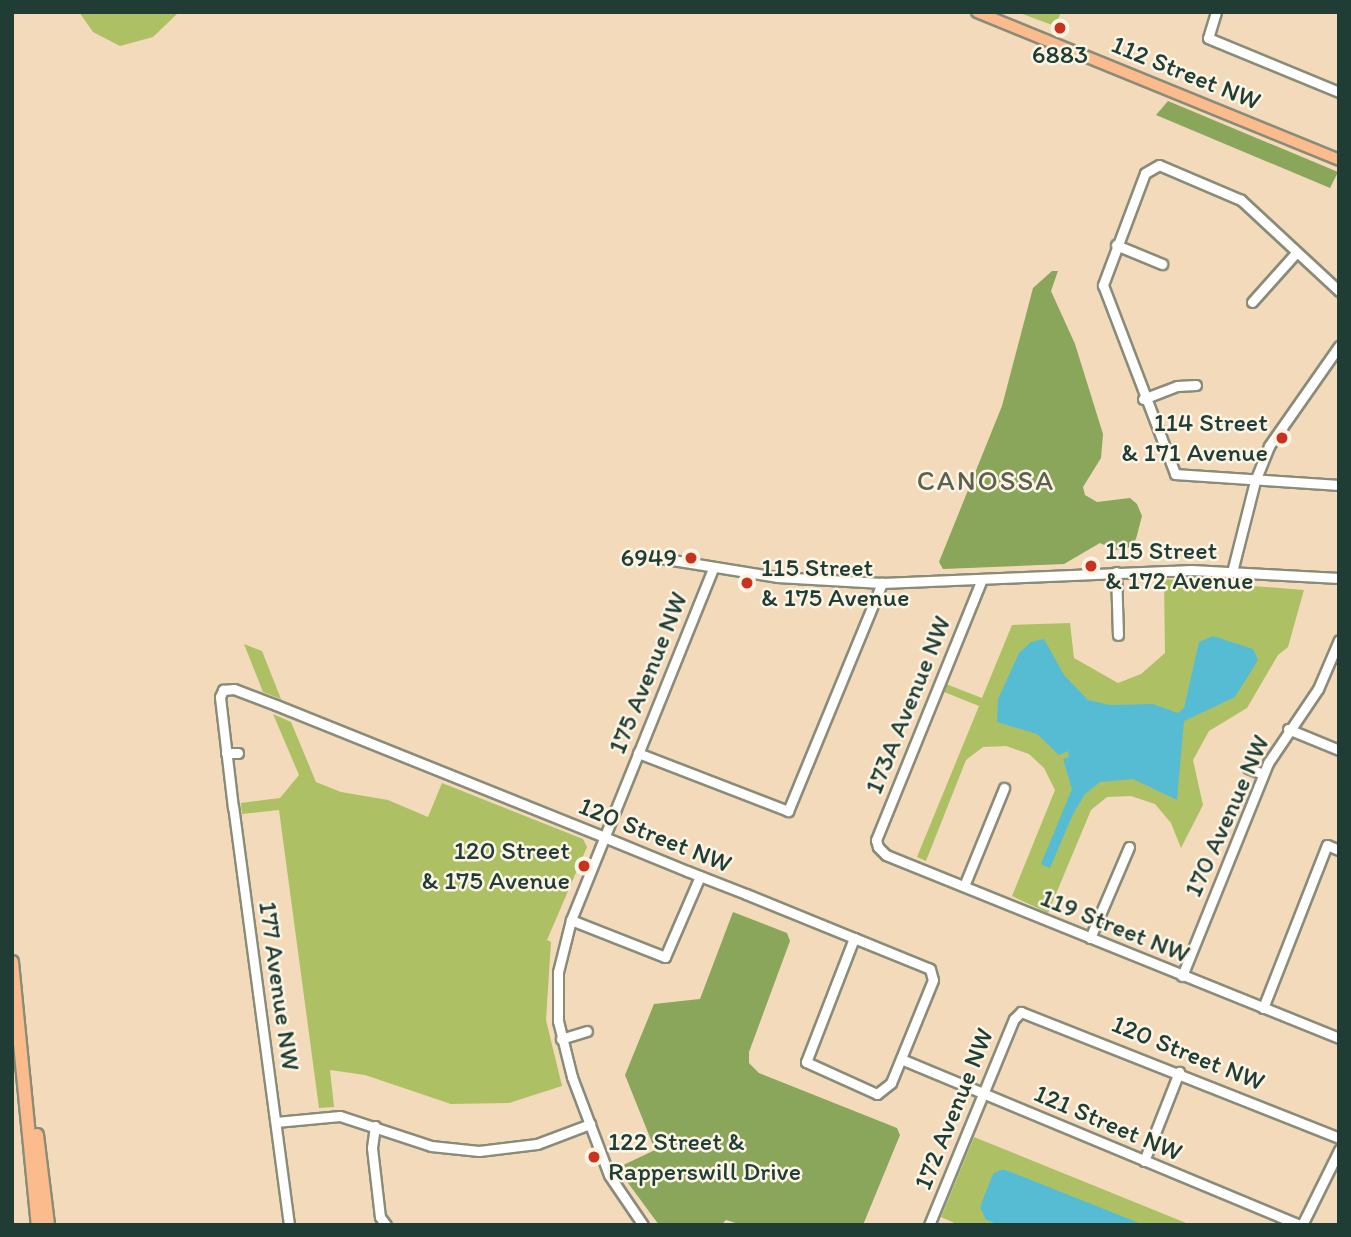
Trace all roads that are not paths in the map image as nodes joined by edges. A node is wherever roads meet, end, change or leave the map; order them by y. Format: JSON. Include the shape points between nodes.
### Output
{"nodes":[{"id":1,"x":977,"y":12,"type":"edge"},
{"id":2,"x":1216,"y":12,"type":"edge"},
{"id":3,"x":1339,"y":92,"type":"edge"},
{"id":4,"x":1339,"y":160,"type":"edge"},
{"id":5,"x":1116,"y":245,"type":"junction"},
{"id":6,"x":1295,"y":254,"type":"junction"},
{"id":7,"x":1163,"y":264,"type":"dead end"},
{"id":8,"x":1339,"y":291,"type":"edge"},
{"id":9,"x":1252,"y":302,"type":"dead end"},
{"id":10,"x":1339,"y":346,"type":"edge"},
{"id":11,"x":1196,"y":385,"type":"dead end"},
{"id":12,"x":1143,"y":399,"type":"junction"},
{"id":13,"x":1255,"y":481,"type":"junction"},
{"id":14,"x":1339,"y":485,"type":"edge"},
{"id":15,"x":666,"y":559,"type":"dead end"},
{"id":16,"x":713,"y":569,"type":"junction"},
{"id":17,"x":1116,"y":572,"type":"junction"},
{"id":18,"x":1232,"y":572,"type":"junction"},
{"id":19,"x":1339,"y":578,"type":"edge"},
{"id":20,"x":982,"y":579,"type":"junction"},
{"id":21,"x":882,"y":583,"type":"junction"},
{"id":22,"x":1118,"y":635,"type":"dead end"},
{"id":23,"x":1339,"y":640,"type":"edge"},
{"id":24,"x":223,"y":690,"type":"joint"},
{"id":25,"x":1289,"y":729,"type":"junction"},
{"id":26,"x":1339,"y":750,"type":"edge"},
{"id":27,"x":238,"y":753,"type":"dead end"},
{"id":28,"x":638,"y":753,"type":"junction"},
{"id":29,"x":226,"y":754,"type":"junction"},
{"id":30,"x":1248,"y":768,"type":"dead end"},
{"id":31,"x":1263,"y":774,"type":"junction"},
{"id":32,"x":1004,"y":788,"type":"dead end"},
{"id":33,"x":604,"y":837,"type":"junction"},
{"id":34,"x":878,"y":847,"type":"joint"},
{"id":35,"x":1129,"y":847,"type":"dead end"},
{"id":36,"x":1339,"y":850,"type":"edge"},
{"id":37,"x":700,"y":877,"type":"junction"},
{"id":38,"x":964,"y":886,"type":"junction"},
{"id":39,"x":571,"y":920,"type":"junction"},
{"id":40,"x":854,"y":938,"type":"junction"},
{"id":41,"x":1090,"y":938,"type":"junction"},
{"id":42,"x":12,"y":962,"type":"edge"},
{"id":43,"x":1182,"y":976,"type":"junction"},
{"id":44,"x":1263,"y":1008,"type":"junction"},
{"id":45,"x":1021,"y":1012,"type":"joint"},
{"id":46,"x":587,"y":1031,"type":"dead end"},
{"id":47,"x":1339,"y":1038,"type":"edge"},
{"id":48,"x":561,"y":1039,"type":"junction"},
{"id":49,"x":901,"y":1059,"type":"junction"},
{"id":50,"x":22,"y":1061,"type":"junction"},
{"id":51,"x":1179,"y":1072,"type":"junction"},
{"id":52,"x":983,"y":1093,"type":"junction"},
{"id":53,"x":276,"y":1122,"type":"junction"},
{"id":54,"x":590,"y":1124,"type":"junction"},
{"id":55,"x":375,"y":1126,"type":"junction"},
{"id":56,"x":1339,"y":1138,"type":"edge"},
{"id":57,"x":1339,"y":1150,"type":"edge"},
{"id":58,"x":1144,"y":1161,"type":"junction"},
{"id":59,"x":38,"y":1225,"type":"edge"},
{"id":60,"x":48,"y":1225,"type":"edge"},
{"id":61,"x":289,"y":1225,"type":"edge"},
{"id":62,"x":386,"y":1225,"type":"edge"},
{"id":63,"x":643,"y":1225,"type":"edge"},
{"id":64,"x":929,"y":1225,"type":"edge"},
{"id":65,"x":1301,"y":1225,"type":"edge"}],
"edges":[{"from":1,"to":4,"type":"main road","name":"112 Street NW"},
{"from":2,"to":3,"type":"street","via":[[1208,38]]},
{"from":5,"to":6,"type":"street","via":[[1152,166],[1162,165],[1263,211]]},
{"from":5,"to":7,"type":"street"},
{"from":5,"to":12,"type":"street","via":[[1103,293]]},
{"from":6,"to":8,"type":"street"},
{"from":6,"to":9,"type":"street"},
{"from":10,"to":13,"type":"street","via":[[1278,430]]},
{"from":11,"to":12,"type":"street","via":[[1177,386]]},
{"from":12,"to":13,"type":"street","via":[[1175,474]]},
{"from":13,"to":14,"type":"street"},
{"from":13,"to":18,"type":"street"},
{"from":15,"to":16,"type":"street"},
{"from":16,"to":21,"type":"street","via":[[813,581]]},
{"from":16,"to":28,"type":"street","name":"175 Avenue NW"},
{"from":17,"to":18,"type":"street"},
{"from":17,"to":20,"type":"street"},
{"from":17,"to":22,"type":"street"},
{"from":18,"to":19,"type":"street"},
{"from":20,"to":21,"type":"street"},
{"from":20,"to":34,"type":"street","name":"173A Avenue NW","via":[[881,827]]},
{"from":21,"to":28,"type":"street","via":[[788,811],[779,812]]},
{"from":23,"to":25,"type":"street","name":"170 Avenue NW","via":[[1318,689]]},
{"from":24,"to":29,"type":"street","name":"177 Avenue NW"},
{"from":24,"to":33,"type":"street","name":"120 Street NW","via":[[234,689],[356,743]]},
{"from":25,"to":26,"type":"street"},
{"from":25,"to":31,"type":"street","name":"170 Avenue NW"},
{"from":27,"to":29,"type":"street"},
{"from":28,"to":33,"type":"street","name":"175 Avenue NW"},
{"from":29,"to":53,"type":"street","name":"177 Avenue NW"},
{"from":30,"to":31,"type":"street"},
{"from":31,"to":43,"type":"street","name":"170 Avenue NW"},
{"from":32,"to":38,"type":"street"},
{"from":33,"to":37,"type":"street","name":"120 Street NW"},
{"from":33,"to":39,"type":"street","name":"175 Avenue NW"},
{"from":34,"to":38,"type":"street","name":"119 Street NW","via":[[886,855]]},
{"from":35,"to":41,"type":"street"},
{"from":36,"to":44,"type":"street","via":[[1327,845]]},
{"from":37,"to":39,"type":"street","via":[[665,957]]},
{"from":37,"to":40,"type":"street","name":"120 Street NW"},
{"from":38,"to":41,"type":"street","name":"119 Street NW"},
{"from":39,"to":48,"type":"street","name":"175 Avenue NW","via":[[558,972]]},
{"from":40,"to":49,"type":"street","name":"120 Street NW","via":[[934,974]]},
{"from":40,"to":49,"type":"street","via":[[806,1062],[874,1093],[885,1092]]},
{"from":41,"to":43,"type":"street","name":"119 Street NW"},
{"from":42,"to":50,"type":"highway"},
{"from":43,"to":44,"type":"street","name":"119 Street NW"},
{"from":44,"to":47,"type":"street","name":"119 Street NW"},
{"from":45,"to":51,"type":"street","name":"120 Street NW"},
{"from":45,"to":52,"type":"street","name":"172 Avenue NW"},
{"from":46,"to":48,"type":"street"},
{"from":48,"to":54,"type":"street","name":"175 Avenue NW"},
{"from":49,"to":52,"type":"street","name":"121 Street NW"},
{"from":50,"to":59,"type":"highway"},
{"from":50,"to":60,"type":"highway","via":[[31,1082]]},
{"from":51,"to":56,"type":"street","name":"120 Street NW"},
{"from":51,"to":58,"type":"street"},
{"from":52,"to":58,"type":"street","name":"121 Street NW"},
{"from":52,"to":64,"type":"street","name":"172 Avenue NW"},
{"from":53,"to":55,"type":"street","via":[[340,1116]]},
{"from":53,"to":61,"type":"street","name":"177 Avenue NW"},
{"from":54,"to":55,"type":"street","via":[[537,1144],[479,1152],[431,1146]]},
{"from":54,"to":63,"type":"street","name":"175 Avenue NW","via":[[609,1175]]},
{"from":55,"to":62,"type":"street","via":[[372,1148],[380,1217]]},
{"from":57,"to":65,"type":"street"},
{"from":58,"to":65,"type":"street","name":"121 Street NW"}]}
